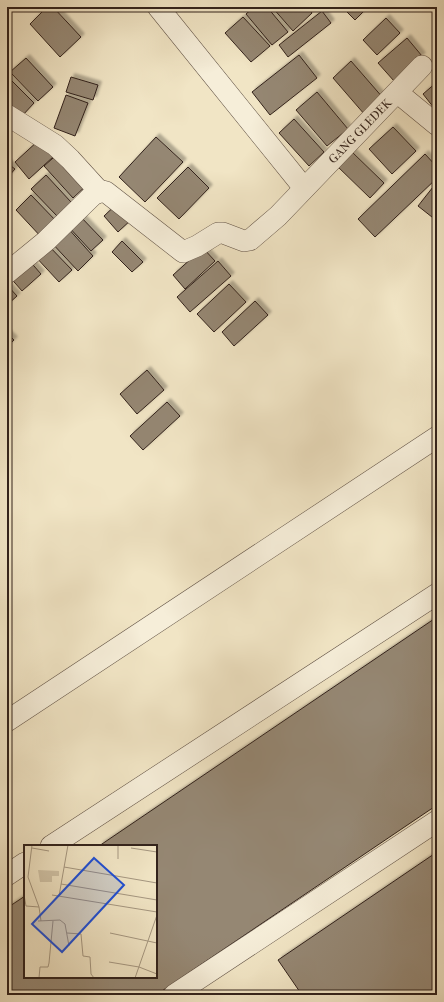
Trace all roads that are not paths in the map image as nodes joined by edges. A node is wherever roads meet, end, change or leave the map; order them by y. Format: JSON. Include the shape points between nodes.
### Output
{"nodes":[{"id":1,"x":158,"y":7,"type":"edge"},
{"id":2,"x":422,"y":66,"type":"dead end"},
{"id":3,"x":398,"y":93,"type":"junction"},
{"id":4,"x":7,"y":114,"type":"edge"},
{"id":5,"x":437,"y":125,"type":"edge"},
{"id":6,"x":304,"y":188,"type":"junction"},
{"id":7,"x":100,"y":192,"type":"junction"},
{"id":8,"x":7,"y":273,"type":"edge"},
{"id":9,"x":437,"y":437,"type":"edge"},
{"id":10,"x":437,"y":594,"type":"edge"},
{"id":11,"x":7,"y":721,"type":"edge"},
{"id":12,"x":437,"y":821,"type":"edge"},
{"id":13,"x":53,"y":845,"type":"edge"},
{"id":14,"x":24,"y":864,"type":"edge"},
{"id":15,"x":7,"y":875,"type":"edge"},
{"id":16,"x":174,"y":995,"type":"edge"}],
"edges":[{"from":1,"to":6,"type":"street"},
{"from":2,"to":3,"type":"street"},
{"from":3,"to":5,"type":"street","name":"GANG GLEDEK"},
{"from":3,"to":6,"type":"street","name":"GANG GLEDEK"},
{"from":4,"to":7,"type":"street","via":[[55,145]]},
{"from":6,"to":7,"type":"street","name":"GANG GLEDEK","via":[[278,216],[250,240],[244,241],[218,233],[183,252],[106,192]]},
{"from":7,"to":8,"type":"street"},
{"from":9,"to":11,"type":"street"},
{"from":10,"to":13,"type":"street"},
{"from":12,"to":16,"type":"street"},
{"from":14,"to":15,"type":"street"}]}
